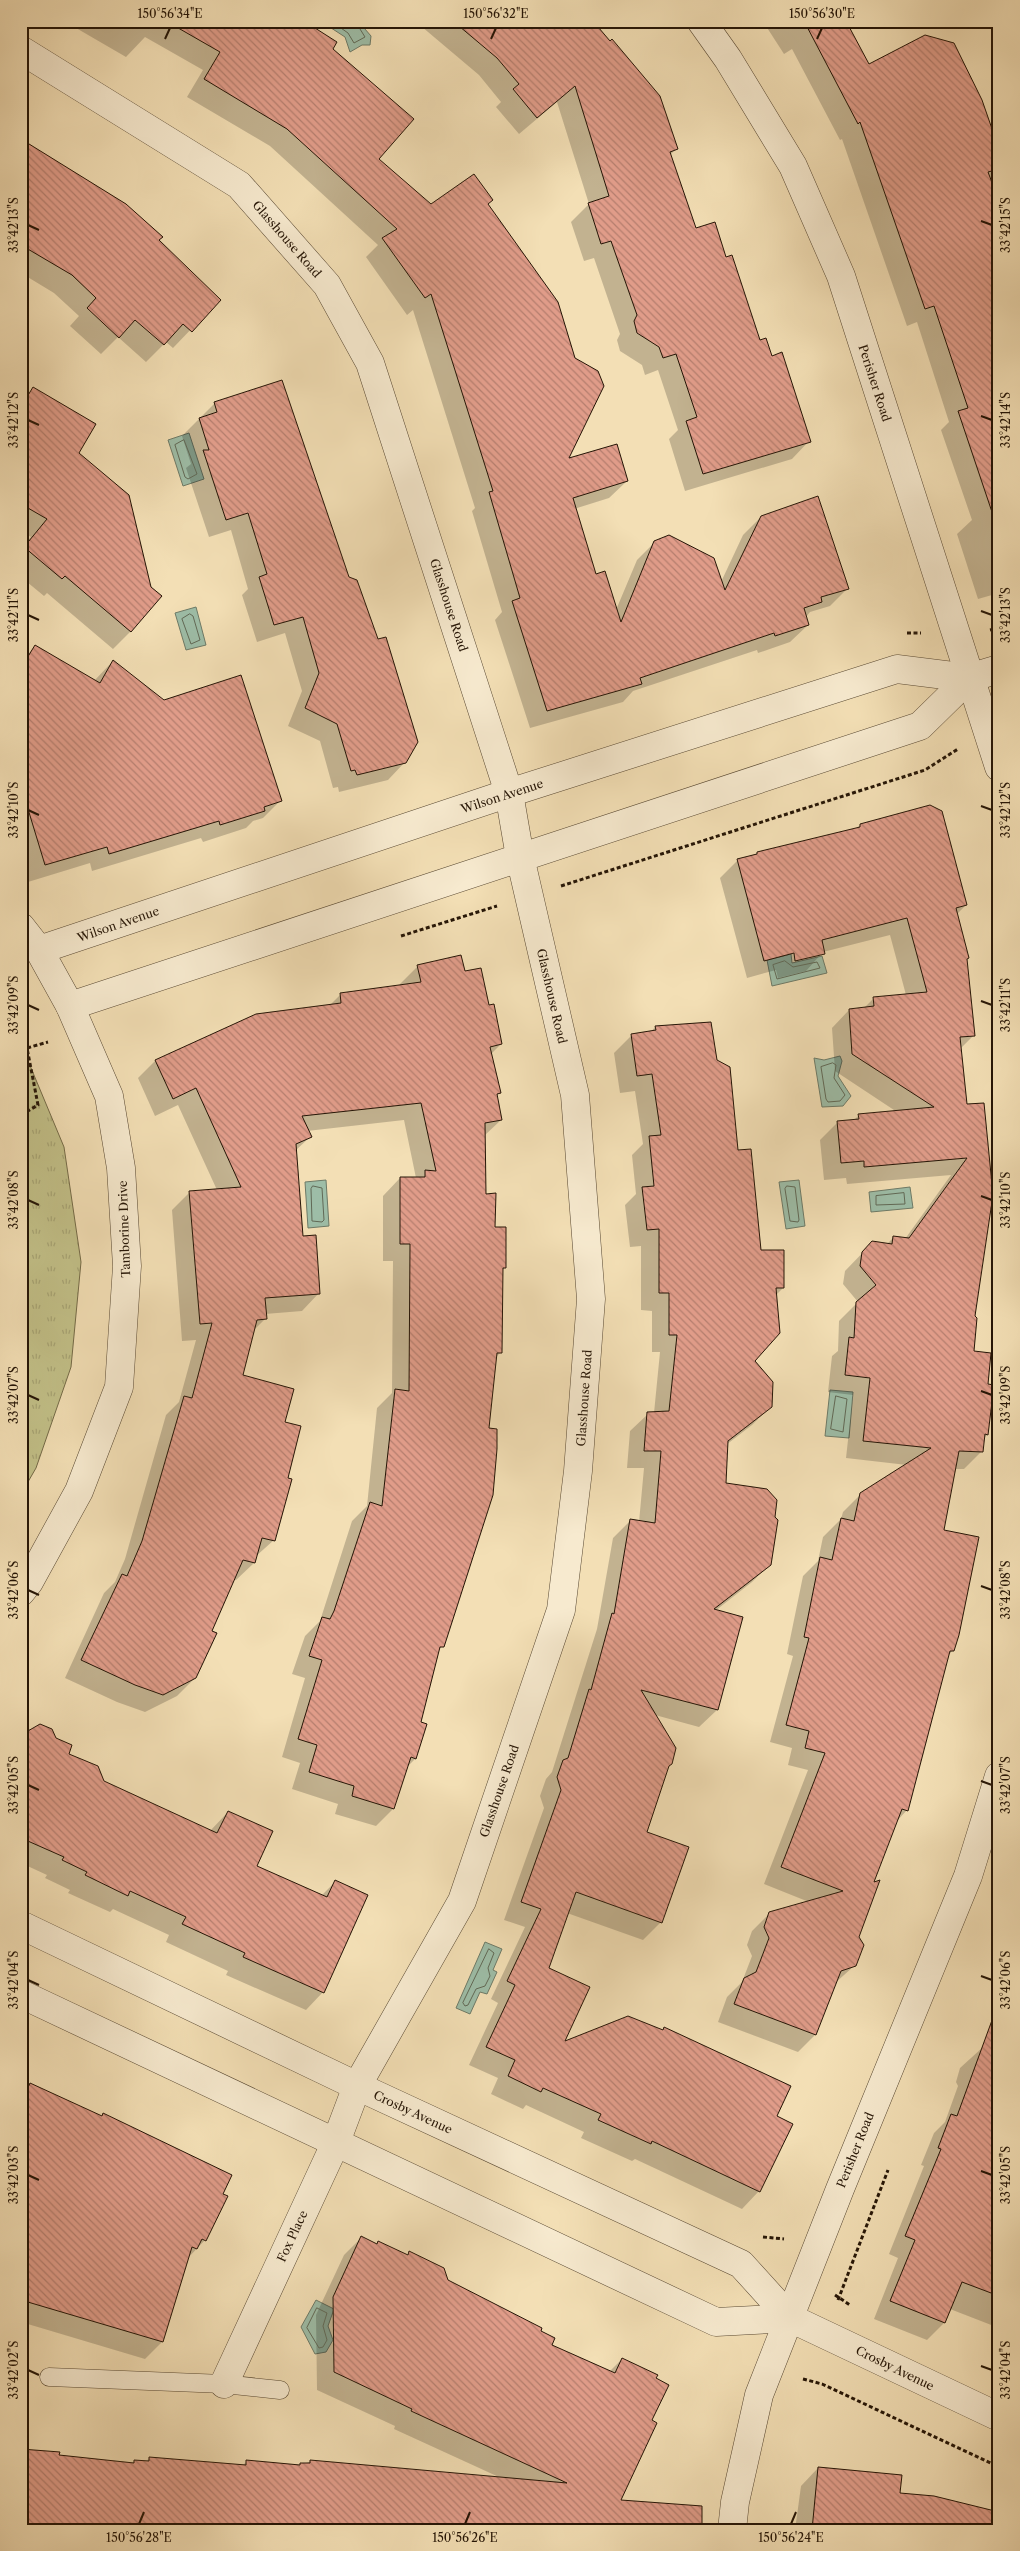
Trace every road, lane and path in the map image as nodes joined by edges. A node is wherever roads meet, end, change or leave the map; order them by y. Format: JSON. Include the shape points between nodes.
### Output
{"nodes":[{"id":1,"x":701,"y":21,"type":"edge"},
{"id":2,"x":21,"y":50,"type":"edge"},
{"id":3,"x":999,"y":668,"type":"edge"},
{"id":4,"x":969,"y":678,"type":"junction"},
{"id":5,"x":999,"y":767,"type":"edge"},
{"id":6,"x":509,"y":793,"type":"junction"},
{"id":7,"x":520,"y":857,"type":"junction"},
{"id":8,"x":21,"y":927,"type":"edge"},
{"id":9,"x":39,"y":950,"type":"junction"},
{"id":10,"x":70,"y":1006,"type":"junction"},
{"id":11,"x":36,"y":1045,"type":"dead end"},
{"id":12,"x":21,"y":1115,"type":"edge"},
{"id":13,"x":21,"y":1592,"type":"edge"},
{"id":14,"x":999,"y":1776,"type":"edge"},
{"id":15,"x":21,"y":1925,"type":"edge"},
{"id":16,"x":21,"y":1994,"type":"edge"},
{"id":17,"x":358,"y":2086,"type":"junction"},
{"id":18,"x":336,"y":2142,"type":"junction"},
{"id":19,"x":891,"y":2162,"type":"dead end"},
{"id":20,"x":790,"y":2318,"type":"junction"},
{"id":21,"x":824,"y":2334,"type":"junction"},
{"id":22,"x":770,"y":2369,"type":"junction"},
{"id":23,"x":49,"y":2377,"type":"dead end"},
{"id":24,"x":804,"y":2379,"type":"junction"},
{"id":25,"x":224,"y":2384,"type":"junction"},
{"id":26,"x":800,"y":2388,"type":"dead end"},
{"id":27,"x":280,"y":2390,"type":"dead end"},
{"id":28,"x":999,"y":2418,"type":"edge"},
{"id":29,"x":999,"y":2467,"type":"edge"},
{"id":30,"x":732,"y":2530,"type":"edge"}],
"edges":[{"from":1,"to":4,"type":"street","name":"Perisher Road","via":[[793,166],[841,276]]},
{"from":2,"to":6,"type":"street","name":"Glasshouse Road","via":[[239,184],[327,285],[370,363]]},
{"from":3,"to":4,"type":"street","name":"Wilson Avenue"},
{"from":4,"to":5,"type":"street","name":"Perisher Road"},
{"from":4,"to":6,"type":"street","name":"Wilson Avenue","via":[[897,669]]},
{"from":4,"to":7,"type":"street","name":"Wilson Avenue","via":[[920,726]]},
{"from":6,"to":7,"type":"street","name":"Glasshouse Road"},
{"from":6,"to":9,"type":"street","name":"Wilson Avenue"},
{"from":7,"to":10,"type":"street","name":"Wilson Avenue"},
{"from":7,"to":17,"type":"street","name":"Glasshouse Road","via":[[575,1095],[591,1299],[578,1471],[561,1610],[462,1900]]},
{"from":8,"to":9,"type":"street","name":"Tamborine Drive"},
{"from":9,"to":10,"type":"street","name":"Tamborine Drive"},
{"from":10,"to":13,"type":"street","name":"Tamborine Drive","via":[[108,1096],[121,1168],[127,1266],[119,1387],[79,1491]]},
{"from":11,"to":12,"type":"path","via":[[27,1048],[38,1105]]},
{"from":14,"to":20,"type":"street","name":"Perisher Road","via":[[968,1876]]},
{"from":15,"to":17,"type":"street","name":"Crosby Avenue"},
{"from":16,"to":18,"type":"street","name":"Crosby Avenue"},
{"from":17,"to":18,"type":"street","name":"Fox Place"},
{"from":17,"to":20,"type":"street","name":"Crosby Avenue","via":[[741,2264]]},
{"from":18,"to":20,"type":"street","name":"Crosby Avenue","via":[[716,2322]]},
{"from":18,"to":25,"type":"street","name":"Fox Place"},
{"from":19,"to":21,"type":"path"},
{"from":20,"to":21,"type":"street","name":"Crosby Avenue"},
{"from":20,"to":22,"type":"street","name":"Perisher Road"},
{"from":21,"to":24,"type":"path"},
{"from":21,"to":28,"type":"street","name":"Crosby Avenue"},
{"from":22,"to":24,"type":"path"},
{"from":22,"to":30,"type":"street","name":"Perisher Road","via":[[759,2395],[735,2502]]},
{"from":23,"to":25,"type":"lane"},
{"from":24,"to":26,"type":"path"},
{"from":24,"to":29,"type":"path","via":[[822,2384]]},
{"from":25,"to":27,"type":"lane"}]}
